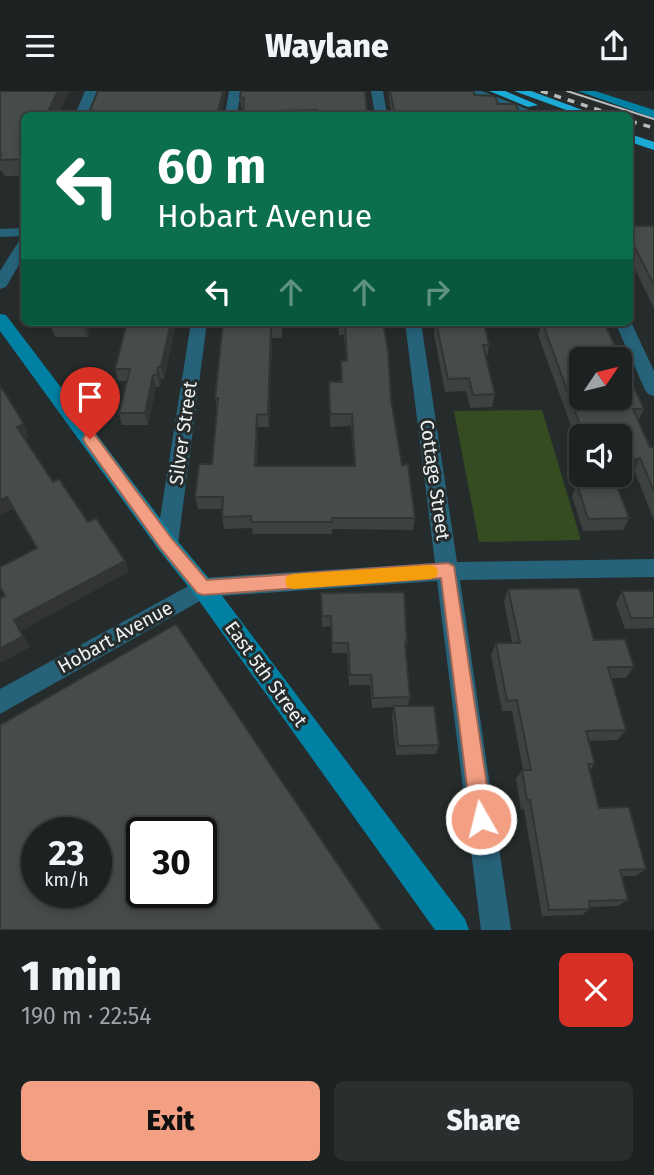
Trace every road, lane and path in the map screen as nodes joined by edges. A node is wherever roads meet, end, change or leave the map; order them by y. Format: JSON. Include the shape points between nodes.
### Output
{"nodes":[{"id":1,"x":91,"y":91,"type":"edge"},
{"id":2,"x":235,"y":91,"type":"edge"},
{"id":3,"x":377,"y":91,"type":"edge"},
{"id":4,"x":472,"y":91,"type":"edge"},
{"id":5,"x":495,"y":91,"type":"edge"},
{"id":6,"x":520,"y":91,"type":"edge"},
{"id":7,"x":584,"y":91,"type":"edge"},
{"id":8,"x":82,"y":112,"type":"edge"},
{"id":9,"x":232,"y":112,"type":"edge"},
{"id":10,"x":380,"y":112,"type":"edge"},
{"id":11,"x":527,"y":112,"type":"edge"},
{"id":12,"x":554,"y":112,"type":"edge"},
{"id":13,"x":581,"y":112,"type":"edge"},
{"id":14,"x":654,"y":114,"type":"edge"},
{"id":15,"x":633,"y":130,"type":"edge"},
{"id":16,"x":654,"y":136,"type":"edge"},
{"id":17,"x":633,"y":139,"type":"edge"},
{"id":18,"x":654,"y":146,"type":"edge"},
{"id":19,"x":21,"y":232,"type":"edge"},
{"id":20,"x":0,"y":233,"type":"edge"},
{"id":21,"x":21,"y":249,"type":"edge"},
{"id":22,"x":0,"y":284,"type":"edge"},
{"id":23,"x":0,"y":319,"type":"edge"},
{"id":24,"x":198,"y":326,"type":"edge"},
{"id":25,"x":414,"y":326,"type":"edge"},
{"id":26,"x":625,"y":326,"type":"edge"},
{"id":27,"x":654,"y":390,"type":"edge"},
{"id":28,"x":166,"y":544,"type":"junction"},
{"id":29,"x":654,"y":568,"type":"edge"},
{"id":30,"x":448,"y":571,"type":"junction"},
{"id":31,"x":203,"y":588,"type":"junction"},
{"id":32,"x":0,"y":702,"type":"edge"},
{"id":33,"x":454,"y":930,"type":"edge"},
{"id":34,"x":496,"y":930,"type":"edge"}],
"edges":[{"from":1,"to":8,"type":"street"},
{"from":2,"to":9,"type":"street"},
{"from":3,"to":10,"type":"street"},
{"from":4,"to":11,"type":"street"},
{"from":5,"to":12,"type":"highway"},
{"from":6,"to":13,"type":"highway"},
{"from":7,"to":14,"type":"street"},
{"from":15,"to":16,"type":"highway"},
{"from":17,"to":18,"type":"highway"},
{"from":19,"to":20,"type":"street"},
{"from":21,"to":22,"type":"street"},
{"from":23,"to":28,"type":"street","name":"East 5th Street"},
{"from":24,"to":28,"type":"street","name":"Silver Street"},
{"from":25,"to":30,"type":"street","name":"Cottage Street"},
{"from":26,"to":27,"type":"street"},
{"from":28,"to":31,"type":"street","name":"East 5th Street"},
{"from":29,"to":30,"type":"street","name":"Hobart Avenue"},
{"from":30,"to":31,"type":"street","name":"Hobart Avenue"},
{"from":30,"to":34,"type":"street","name":"Cottage Street"},
{"from":31,"to":32,"type":"street","name":"Hobart Avenue"},
{"from":31,"to":33,"type":"street","name":"East 5th Street"}]}
